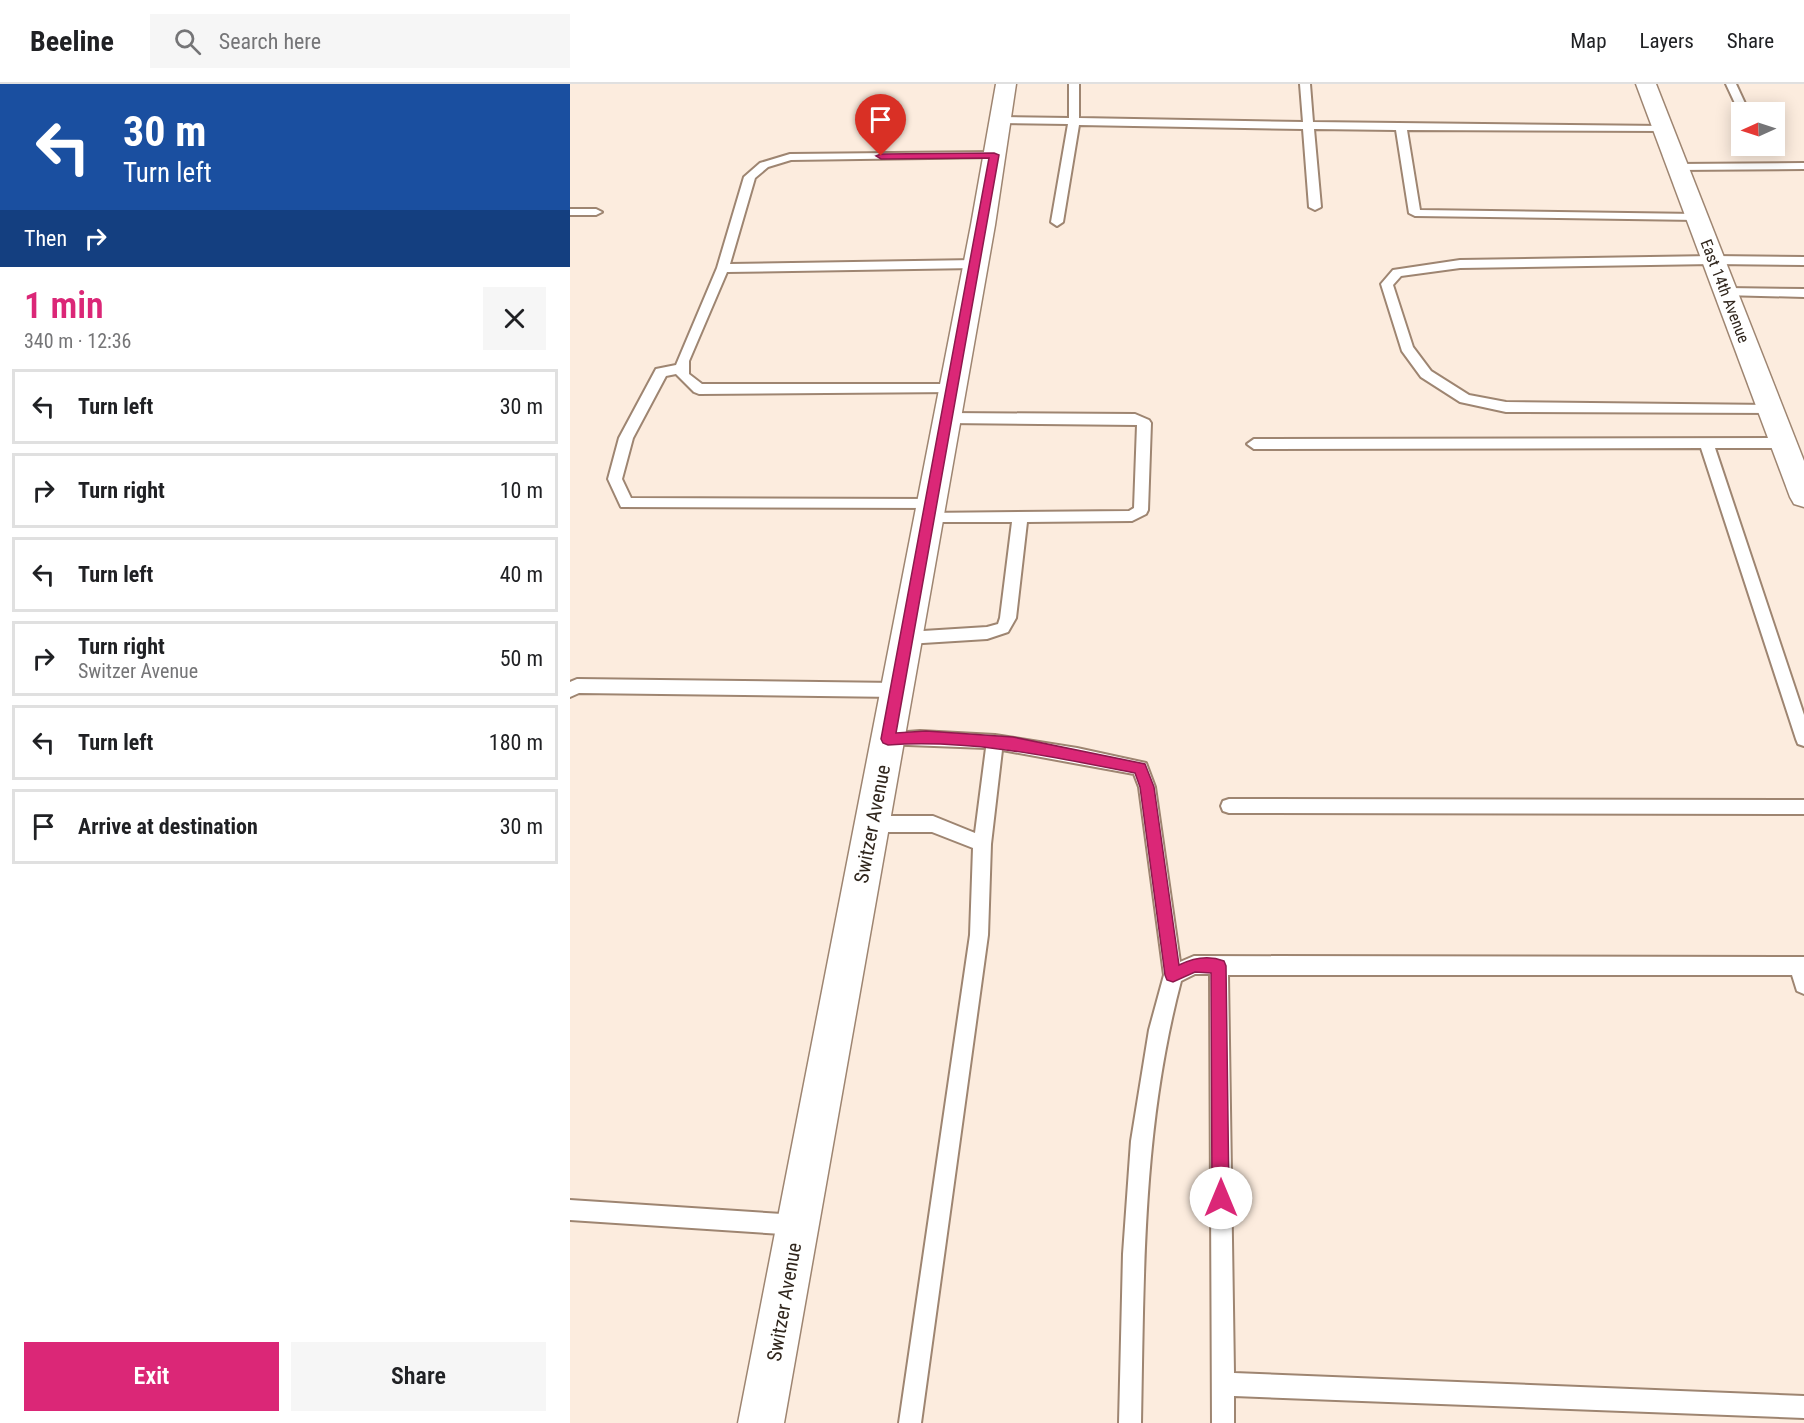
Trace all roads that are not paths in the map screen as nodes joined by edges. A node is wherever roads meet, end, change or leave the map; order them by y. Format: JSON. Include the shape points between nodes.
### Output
{"nodes":[{"id":1,"x":1006,"y":84,"type":"edge"},
{"id":2,"x":1074,"y":84,"type":"edge"},
{"id":3,"x":1305,"y":84,"type":"edge"},
{"id":4,"x":1646,"y":84,"type":"edge"},
{"id":5,"x":1731,"y":84,"type":"edge"},
{"id":6,"x":1739,"y":102,"type":"edge"},
{"id":7,"x":1000,"y":120,"type":"junction"},
{"id":8,"x":1074,"y":121,"type":"junction"},
{"id":9,"x":1306,"y":125,"type":"junction"},
{"id":10,"x":1401,"y":127,"type":"junction"},
{"id":11,"x":1663,"y":129,"type":"junction"},
{"id":12,"x":994,"y":155,"type":"junction"},
{"id":13,"x":1804,"y":166,"type":"edge"},
{"id":14,"x":1677,"y":167,"type":"junction"},
{"id":15,"x":1315,"y":207,"type":"dead end"},
{"id":16,"x":570,"y":212,"type":"edge"},
{"id":17,"x":596,"y":212,"type":"dead end"},
{"id":18,"x":1697,"y":217,"type":"junction"},
{"id":19,"x":1056,"y":222,"type":"dead end"},
{"id":20,"x":1713,"y":260,"type":"junction"},
{"id":21,"x":1804,"y":261,"type":"edge"},
{"id":22,"x":975,"y":264,"type":"junction"},
{"id":23,"x":723,"y":268,"type":"junction"},
{"id":24,"x":1726,"y":292,"type":"junction"},
{"id":25,"x":1804,"y":293,"type":"edge"},
{"id":26,"x":682,"y":369,"type":"junction"},
{"id":27,"x":950,"y":403,"type":"junction"},
{"id":28,"x":1771,"y":410,"type":"junction"},
{"id":29,"x":1706,"y":443,"type":"junction"},
{"id":30,"x":1784,"y":443,"type":"junction"},
{"id":31,"x":1254,"y":444,"type":"dead end"},
{"id":32,"x":1804,"y":497,"type":"edge"},
{"id":33,"x":930,"y":511,"type":"junction"},
{"id":34,"x":1020,"y":517,"type":"junction"},
{"id":35,"x":907,"y":638,"type":"junction"},
{"id":36,"x":570,"y":690,"type":"edge"},
{"id":37,"x":897,"y":690,"type":"junction"},
{"id":38,"x":888,"y":739,"type":"junction"},
{"id":39,"x":1804,"y":740,"type":"edge"},
{"id":40,"x":995,"y":742,"type":"junction"},
{"id":41,"x":1229,"y":806,"type":"dead end"},
{"id":42,"x":1804,"y":807,"type":"edge"},
{"id":43,"x":872,"y":824,"type":"junction"},
{"id":44,"x":982,"y":844,"type":"junction"},
{"id":45,"x":1219,"y":966,"type":"junction"},
{"id":46,"x":1801,"y":966,"type":"edge"},
{"id":47,"x":1173,"y":975,"type":"junction"},
{"id":48,"x":1804,"y":985,"type":"edge"},
{"id":49,"x":570,"y":1210,"type":"edge"},
{"id":50,"x":798,"y":1225,"type":"junction"},
{"id":51,"x":1222,"y":1384,"type":"junction"},
{"id":52,"x":1804,"y":1407,"type":"edge"},
{"id":53,"x":762,"y":1423,"type":"edge"},
{"id":54,"x":910,"y":1423,"type":"edge"},
{"id":55,"x":1130,"y":1423,"type":"edge"},
{"id":56,"x":1223,"y":1423,"type":"edge"}],
"edges":[{"from":1,"to":7,"type":"street","name":"Switzer Avenue"},
{"from":2,"to":8,"type":"lane"},
{"from":3,"to":9,"type":"lane"},
{"from":4,"to":11,"type":"street","name":"East 14th Avenue"},
{"from":5,"to":6,"type":"lane"},
{"from":7,"to":8,"type":"lane"},
{"from":7,"to":12,"type":"street","name":"Switzer Avenue"},
{"from":8,"to":9,"type":"lane"},
{"from":8,"to":19,"type":"lane"},
{"from":9,"to":10,"type":"lane"},
{"from":9,"to":15,"type":"lane"},
{"from":10,"to":11,"type":"lane"},
{"from":10,"to":18,"type":"lane","via":[[1415,213]]},
{"from":11,"to":14,"type":"street","name":"East 14th Avenue"},
{"from":12,"to":22,"type":"street","name":"Switzer Avenue"},
{"from":12,"to":23,"type":"lane","via":[[790,157],[764,165],[750,177]]},
{"from":13,"to":14,"type":"lane"},
{"from":14,"to":18,"type":"street","name":"East 14th Avenue"},
{"from":16,"to":17,"type":"lane"},
{"from":18,"to":20,"type":"street","name":"East 14th Avenue"},
{"from":20,"to":21,"type":"lane"},
{"from":20,"to":24,"type":"street","name":"East 14th Avenue"},
{"from":20,"to":28,"type":"lane","via":[[1460,264],[1397,273],[1387,284],[1407,348],[1426,374],[1465,399],[1506,407]]},
{"from":22,"to":23,"type":"lane"},
{"from":22,"to":27,"type":"street","name":"Switzer Avenue"},
{"from":23,"to":26,"type":"lane"},
{"from":24,"to":25,"type":"lane"},
{"from":24,"to":28,"type":"street","name":"East 14th Avenue"},
{"from":26,"to":27,"type":"lane","via":[[682,375],[699,389]]},
{"from":26,"to":33,"type":"lane","via":[[661,372],[626,438],[615,479],[626,503]]},
{"from":27,"to":33,"type":"street","name":"Switzer Avenue"},
{"from":27,"to":34,"type":"lane","via":[[1135,419],[1144,423],[1141,510],[1132,516]]},
{"from":28,"to":30,"type":"street","name":"East 14th Avenue"},
{"from":29,"to":30,"type":"lane"},
{"from":29,"to":31,"type":"lane"},
{"from":29,"to":39,"type":"lane"},
{"from":30,"to":32,"type":"street","name":"East 14th Avenue"},
{"from":33,"to":34,"type":"lane"},
{"from":33,"to":35,"type":"street","name":"Switzer Avenue"},
{"from":34,"to":35,"type":"lane","via":[[1008,618],[1003,628],[987,633]]},
{"from":35,"to":37,"type":"street","name":"Switzer Avenue"},
{"from":36,"to":37,"type":"lane","via":[[577,686]]},
{"from":37,"to":38,"type":"street","name":"Switzer Avenue"},
{"from":38,"to":40,"type":"lane","via":[[926,736]]},
{"from":38,"to":43,"type":"street","name":"Switzer Avenue"},
{"from":40,"to":44,"type":"lane"},
{"from":40,"to":47,"type":"lane","via":[[1140,768],[1147,787]]},
{"from":41,"to":42,"type":"lane"},
{"from":43,"to":44,"type":"lane","via":[[933,824]]},
{"from":43,"to":50,"type":"street","name":"Switzer Avenue"},
{"from":44,"to":54,"type":"lane","via":[[979,935]]},
{"from":45,"to":46,"type":"lane"},
{"from":45,"to":47,"type":"lane","via":[[1194,965]]},
{"from":45,"to":51,"type":"lane"},
{"from":46,"to":48,"type":"lane"},
{"from":47,"to":55,"type":"lane","via":[[1158,1023],[1136,1178]]},
{"from":49,"to":50,"type":"lane"},
{"from":50,"to":53,"type":"street","name":"Switzer Avenue"},
{"from":51,"to":52,"type":"lane"},
{"from":51,"to":56,"type":"lane"}]}
